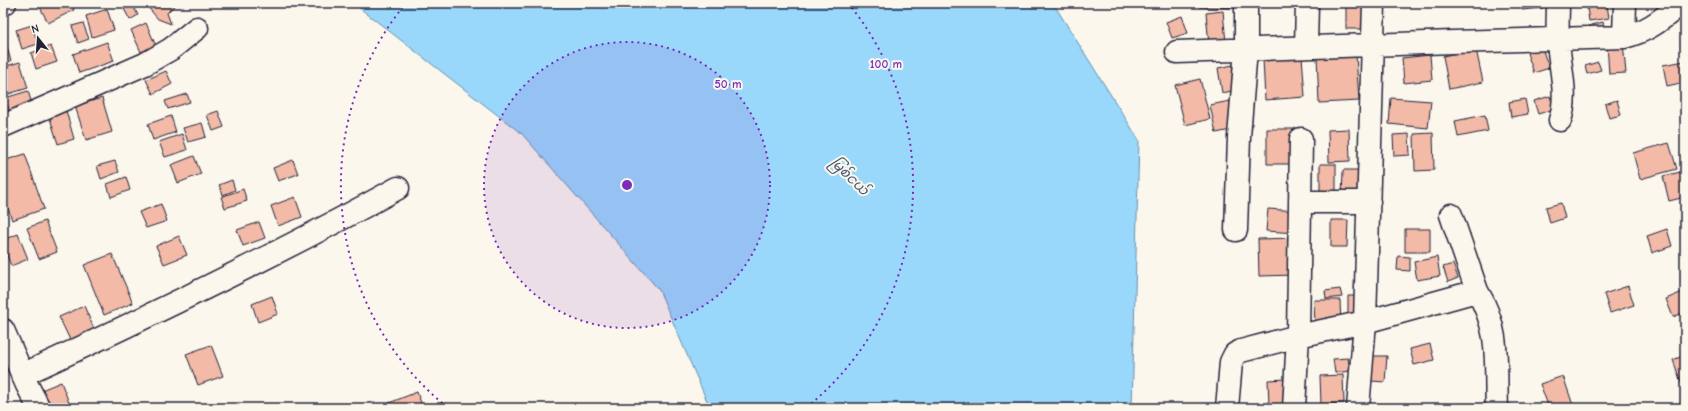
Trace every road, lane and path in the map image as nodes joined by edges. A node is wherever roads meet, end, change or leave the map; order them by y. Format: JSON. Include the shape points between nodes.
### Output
{"nodes":[{"id":1,"x":1246,"y":3,"type":"edge"},
{"id":2,"x":1306,"y":3,"type":"edge"},
{"id":3,"x":1374,"y":3,"type":"edge"},
{"id":4,"x":1558,"y":3,"type":"edge"},
{"id":5,"x":1625,"y":3,"type":"edge"},
{"id":6,"x":1682,"y":3,"type":"edge"},
{"id":7,"x":197,"y":28,"type":"dead end"},
{"id":8,"x":1624,"y":37,"type":"junction"},
{"id":9,"x":1558,"y":39,"type":"junction"},
{"id":10,"x":1373,"y":45,"type":"junction"},
{"id":11,"x":1306,"y":47,"type":"junction"},
{"id":12,"x":1246,"y":49,"type":"junction"},
{"id":13,"x":1177,"y":52,"type":"dead end"},
{"id":14,"x":1560,"y":120,"type":"dead end"},
{"id":15,"x":3,"y":126,"type":"edge"},
{"id":16,"x":1301,"y":139,"type":"dead end"},
{"id":17,"x":398,"y":188,"type":"dead end"},
{"id":18,"x":1300,"y":202,"type":"junction"},
{"id":19,"x":1369,"y":202,"type":"junction"},
{"id":20,"x":1451,"y":215,"type":"dead end"},
{"id":21,"x":1236,"y":230,"type":"dead end"},
{"id":22,"x":1477,"y":290,"type":"junction"},
{"id":23,"x":1365,"y":322,"type":"junction"},
{"id":24,"x":3,"y":330,"type":"edge"},
{"id":25,"x":1298,"y":336,"type":"junction"},
{"id":26,"x":22,"y":375,"type":"junction"},
{"id":27,"x":39,"y":408,"type":"edge"},
{"id":28,"x":1227,"y":408,"type":"edge"},
{"id":29,"x":1294,"y":408,"type":"edge"},
{"id":30,"x":1358,"y":408,"type":"edge"},
{"id":31,"x":1497,"y":408,"type":"edge"}],
"edges":[{"from":1,"to":12,"type":"street"},
{"from":2,"to":11,"type":"street"},
{"from":3,"to":10,"type":"street"},
{"from":4,"to":9,"type":"street"},
{"from":5,"to":8,"type":"street"},
{"from":6,"to":8,"type":"street","via":[[1656,25]]},
{"from":7,"to":15,"type":"street","via":[[171,49],[145,64]]},
{"from":8,"to":9,"type":"street"},
{"from":9,"to":10,"type":"street"},
{"from":9,"to":14,"type":"street","via":[[1563,86]]},
{"from":10,"to":11,"type":"street"},
{"from":10,"to":19,"type":"street"},
{"from":11,"to":12,"type":"street"},
{"from":12,"to":13,"type":"street"},
{"from":12,"to":21,"type":"street","via":[[1239,137]]},
{"from":16,"to":18,"type":"street"},
{"from":17,"to":26,"type":"street","via":[[219,282]]},
{"from":18,"to":19,"type":"street"},
{"from":18,"to":25,"type":"street"},
{"from":19,"to":23,"type":"street"},
{"from":20,"to":22,"type":"street"},
{"from":22,"to":23,"type":"street"},
{"from":22,"to":31,"type":"street","via":[[1491,320],[1497,359]]},
{"from":23,"to":25,"type":"street"},
{"from":23,"to":30,"type":"street"},
{"from":24,"to":26,"type":"street"},
{"from":25,"to":28,"type":"street","via":[[1235,354],[1231,362]]},
{"from":25,"to":29,"type":"street"},
{"from":26,"to":27,"type":"street"}]}
